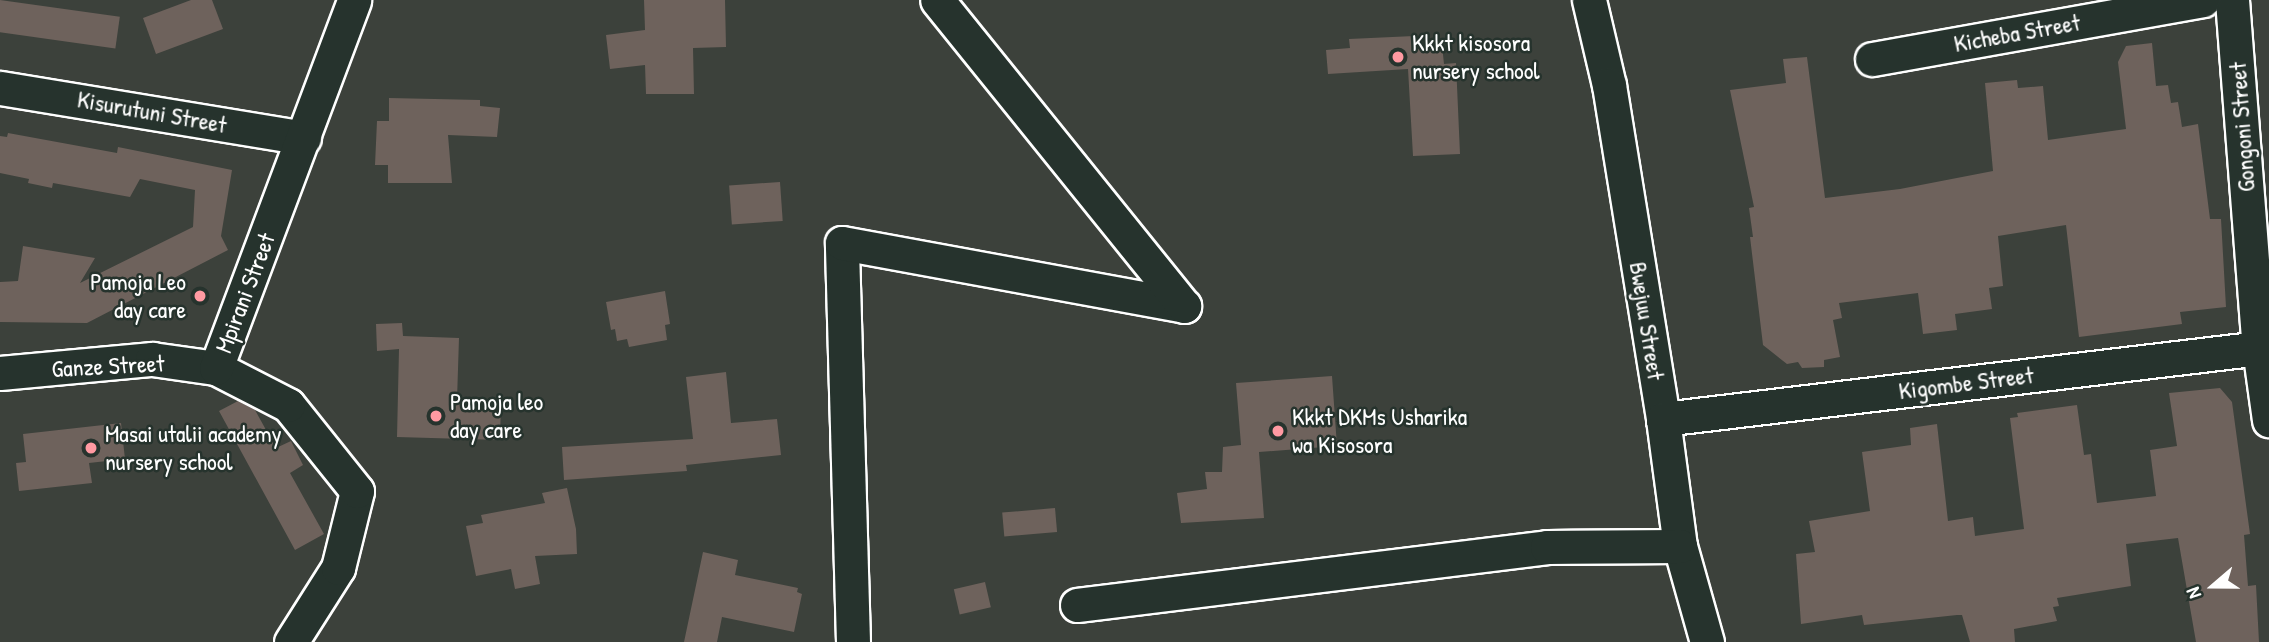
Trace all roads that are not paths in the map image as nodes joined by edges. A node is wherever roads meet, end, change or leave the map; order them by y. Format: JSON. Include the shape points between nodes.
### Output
{"nodes":[{"id":1,"x":354,"y":0,"type":"edge"},
{"id":2,"x":936,"y":0,"type":"edge"},
{"id":3,"x":1589,"y":0,"type":"edge"},
{"id":4,"x":2203,"y":0,"type":"edge"},
{"id":5,"x":2232,"y":0,"type":"edge"},
{"id":6,"x":1872,"y":59,"type":"dead end"},
{"id":7,"x":0,"y":88,"type":"edge"},
{"id":8,"x":304,"y":138,"type":"junction"},
{"id":9,"x":2264,"y":348,"type":"edge"},
{"id":10,"x":216,"y":368,"type":"junction"},
{"id":11,"x":0,"y":373,"type":"edge"},
{"id":12,"x":1663,"y":419,"type":"junction"},
{"id":13,"x":2269,"y":420,"type":"edge"},
{"id":14,"x":1680,"y":546,"type":"junction"},
{"id":15,"x":1077,"y":605,"type":"dead end"},
{"id":16,"x":290,"y":642,"type":"edge"},
{"id":17,"x":853,"y":642,"type":"edge"},
{"id":18,"x":1707,"y":642,"type":"edge"}],
"edges":[{"from":1,"to":8,"type":"street","name":"Mpirani Street"},
{"from":2,"to":17,"type":"street","via":[[1184,306],[842,243]]},
{"from":3,"to":12,"type":"street","name":"Bwejuu Street","via":[[1609,85]]},
{"from":4,"to":6,"type":"street","name":"Kicheba Street"},
{"from":5,"to":9,"type":"street","name":"Gongoni Street"},
{"from":7,"to":8,"type":"street","name":"Kisurutuni Street"},
{"from":8,"to":10,"type":"street","name":"Mpirani Street"},
{"from":9,"to":12,"type":"street","name":"Kigombe Street"},
{"from":9,"to":13,"type":"street","name":"Gongoni Street"},
{"from":10,"to":11,"type":"street","name":"Ganze Street","via":[[152,359]]},
{"from":10,"to":16,"type":"street","name":"Mpirani Street","via":[[288,405],[357,491],[338,568]]},
{"from":12,"to":14,"type":"street","name":"Bwejuu Street"},
{"from":14,"to":15,"type":"street","via":[[1547,547]]},
{"from":14,"to":18,"type":"street","name":"Bwejuu Street"}]}
